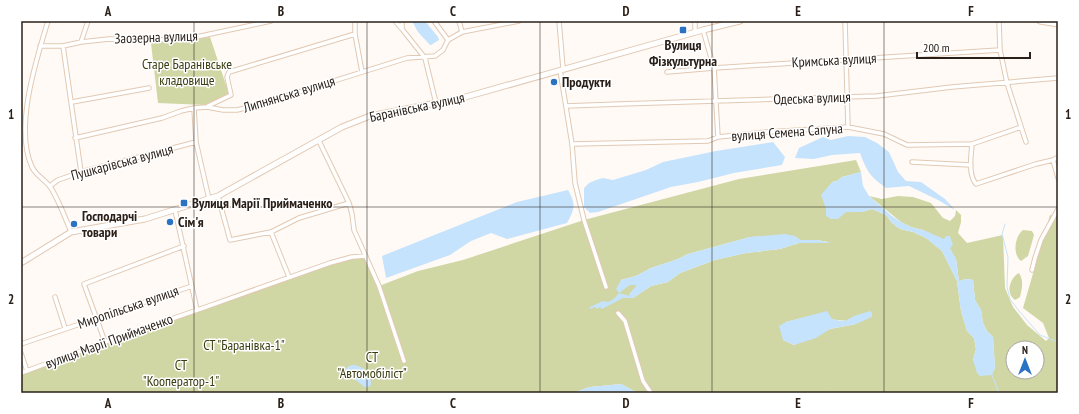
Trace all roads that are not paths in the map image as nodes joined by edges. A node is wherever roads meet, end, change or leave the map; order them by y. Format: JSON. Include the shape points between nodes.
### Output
{"nodes":[{"id":1,"x":48,"y":21,"type":"edge"},
{"id":2,"x":88,"y":21,"type":"edge"},
{"id":3,"x":271,"y":21,"type":"edge"},
{"id":4,"x":355,"y":21,"type":"edge"},
{"id":5,"x":395,"y":21,"type":"edge"},
{"id":6,"x":402,"y":21,"type":"edge"},
{"id":7,"x":434,"y":21,"type":"edge"},
{"id":8,"x":459,"y":21,"type":"edge"},
{"id":9,"x":519,"y":21,"type":"edge"},
{"id":10,"x":559,"y":21,"type":"edge"},
{"id":11,"x":695,"y":21,"type":"edge"},
{"id":12,"x":740,"y":21,"type":"edge"},
{"id":13,"x":845,"y":21,"type":"edge"},
{"id":14,"x":999,"y":21,"type":"edge"},
{"id":15,"x":1040,"y":21,"type":"edge"},
{"id":16,"x":1058,"y":24,"type":"edge"},
{"id":17,"x":402,"y":29,"type":"junction"},
{"id":18,"x":703,"y":30,"type":"junction"},
{"id":19,"x":462,"y":32,"type":"junction"},
{"id":20,"x":695,"y":32,"type":"junction"},
{"id":21,"x":355,"y":34,"type":"junction"},
{"id":22,"x":448,"y":40,"type":"junction"},
{"id":23,"x":81,"y":42,"type":"junction"},
{"id":24,"x":40,"y":46,"type":"junction"},
{"id":25,"x":63,"y":46,"type":"junction"},
{"id":26,"x":1000,"y":50,"type":"junction"},
{"id":27,"x":425,"y":58,"type":"junction"},
{"id":28,"x":847,"y":59,"type":"junction"},
{"id":29,"x":714,"y":68,"type":"junction"},
{"id":30,"x":561,"y":69,"type":"junction"},
{"id":31,"x":362,"y":72,"type":"junction"},
{"id":32,"x":668,"y":72,"type":"dead end"},
{"id":33,"x":1058,"y":78,"type":"edge"},
{"id":34,"x":1007,"y":83,"type":"junction"},
{"id":35,"x":149,"y":88,"type":"dead end"},
{"id":36,"x":847,"y":97,"type":"junction"},
{"id":37,"x":716,"y":101,"type":"junction"},
{"id":38,"x":72,"y":102,"type":"junction"},
{"id":39,"x":436,"y":103,"type":"junction"},
{"id":40,"x":566,"y":106,"type":"junction"},
{"id":41,"x":207,"y":107,"type":"junction"},
{"id":42,"x":194,"y":108,"type":"junction"},
{"id":43,"x":848,"y":127,"type":"junction"},
{"id":44,"x":1021,"y":127,"type":"junction"},
{"id":45,"x":718,"y":137,"type":"junction"},
{"id":46,"x":75,"y":138,"type":"junction"},
{"id":47,"x":319,"y":141,"type":"junction"},
{"id":48,"x":196,"y":142,"type":"junction"},
{"id":49,"x":1026,"y":142,"type":"dead end"},
{"id":50,"x":572,"y":144,"type":"junction"},
{"id":51,"x":972,"y":144,"type":"junction"},
{"id":52,"x":1058,"y":157,"type":"edge"},
{"id":53,"x":1053,"y":160,"type":"junction"},
{"id":54,"x":912,"y":162,"type":"dead end"},
{"id":55,"x":970,"y":166,"type":"junction"},
{"id":56,"x":81,"y":172,"type":"junction"},
{"id":57,"x":1058,"y":178,"type":"edge"},
{"id":58,"x":50,"y":186,"type":"junction"},
{"id":59,"x":218,"y":196,"type":"junction"},
{"id":60,"x":209,"y":199,"type":"junction"},
{"id":61,"x":349,"y":203,"type":"junction"},
{"id":62,"x":1058,"y":209,"type":"edge"},
{"id":63,"x":175,"y":210,"type":"junction"},
{"id":64,"x":71,"y":232,"type":"junction"},
{"id":65,"x":271,"y":232,"type":"junction"},
{"id":66,"x":184,"y":246,"type":"junction"},
{"id":67,"x":366,"y":256,"type":"junction"},
{"id":68,"x":21,"y":263,"type":"edge"},
{"id":69,"x":1032,"y":270,"type":"dead end"},
{"id":70,"x":289,"y":277,"type":"junction"},
{"id":71,"x":192,"y":286,"type":"junction"},
{"id":72,"x":606,"y":287,"type":"dead end"},
{"id":73,"x":55,"y":297,"type":"dead end"},
{"id":74,"x":197,"y":310,"type":"junction"},
{"id":75,"x":618,"y":313,"type":"dead end"},
{"id":76,"x":96,"y":317,"type":"junction"},
{"id":77,"x":65,"y":328,"type":"junction"},
{"id":78,"x":105,"y":342,"type":"junction"},
{"id":79,"x":21,"y":344,"type":"edge"},
{"id":80,"x":21,"y":353,"type":"edge"},
{"id":81,"x":404,"y":361,"type":"dead end"},
{"id":82,"x":27,"y":371,"type":"junction"},
{"id":83,"x":21,"y":373,"type":"edge"},
{"id":84,"x":652,"y":393,"type":"edge"}],
"edges":[{"from":1,"to":24,"type":"street"},
{"from":2,"to":23,"type":"street"},
{"from":3,"to":23,"type":"street","name":"Заозерна вулиця","via":[[200,36]]},
{"from":4,"to":21,"type":"street"},
{"from":5,"to":17,"type":"street"},
{"from":6,"to":17,"type":"street"},
{"from":7,"to":22,"type":"street"},
{"from":8,"to":19,"type":"street"},
{"from":9,"to":19,"type":"street"},
{"from":10,"to":30,"type":"street"},
{"from":11,"to":20,"type":"street"},
{"from":12,"to":18,"type":"main road","name":"Баранівська вулиця"},
{"from":13,"to":28,"type":"street"},
{"from":14,"to":26,"type":"street"},
{"from":15,"to":16,"type":"main road"},
{"from":17,"to":27,"type":"street"},
{"from":18,"to":20,"type":"main road","name":"Баранівська вулиця"},
{"from":18,"to":29,"type":"street"},
{"from":19,"to":22,"type":"street"},
{"from":20,"to":30,"type":"main road","name":"Баранівська вулиця"},
{"from":21,"to":31,"type":"street"},
{"from":21,"to":41,"type":"street","via":[[229,72],[227,77],[231,95]]},
{"from":22,"to":27,"type":"street","name":"Липнянська вулиця","via":[[443,50],[435,56]]},
{"from":23,"to":25,"type":"street","name":"Заозерна вулиця"},
{"from":24,"to":25,"type":"street","name":"Заозерна вулиця"},
{"from":24,"to":58,"type":"street","via":[[30,85],[25,130],[26,153],[33,169]]},
{"from":25,"to":38,"type":"street"},
{"from":26,"to":28,"type":"street","name":"Кримська вулиця"},
{"from":26,"to":34,"type":"street"},
{"from":27,"to":31,"type":"street","name":"Липнянська вулиця","via":[[407,58]]},
{"from":27,"to":39,"type":"street"},
{"from":28,"to":29,"type":"street","name":"Кримська вулиця"},
{"from":28,"to":36,"type":"street"},
{"from":29,"to":32,"type":"street","name":"Кримська вулиця"},
{"from":29,"to":37,"type":"street"},
{"from":30,"to":39,"type":"main road","name":"Баранівська вулиця"},
{"from":30,"to":40,"type":"street"},
{"from":31,"to":41,"type":"street","name":"Липнянська вулиця","via":[[237,110]]},
{"from":33,"to":34,"type":"street","name":"Одеська вулиця"},
{"from":34,"to":36,"type":"street","name":"Одеська вулиця"},
{"from":34,"to":44,"type":"street"},
{"from":35,"to":38,"type":"street"},
{"from":36,"to":37,"type":"street","name":"Одеська вулиця"},
{"from":36,"to":43,"type":"street"},
{"from":37,"to":40,"type":"street","name":"Одеська вулиця"},
{"from":37,"to":45,"type":"street"},
{"from":38,"to":46,"type":"street"},
{"from":39,"to":47,"type":"main road","name":"Баранівська вулиця","via":[[370,116],[342,127]]},
{"from":40,"to":50,"type":"street"},
{"from":41,"to":42,"type":"street","name":"Липнянська вулиця"},
{"from":42,"to":46,"type":"street","name":"Липнянська вулиця"},
{"from":42,"to":48,"type":"street"},
{"from":43,"to":45,"type":"street","name":"вулиця Семена Сапуна"},
{"from":43,"to":51,"type":"street","name":"вулиця Семена Сапуна","via":[[884,134],[906,145]]},
{"from":44,"to":49,"type":"street"},
{"from":44,"to":51,"type":"street","name":"вулиця Семена Сапуна"},
{"from":45,"to":50,"type":"street","name":"вулиця Семена Сапуна","via":[[708,141]]},
{"from":46,"to":56,"type":"street"},
{"from":47,"to":59,"type":"main road","name":"Баранівська вулиця"},
{"from":47,"to":61,"type":"street"},
{"from":48,"to":56,"type":"street","name":"Пушкарівська вулиця"},
{"from":48,"to":60,"type":"street"},
{"from":50,"to":72,"type":"street","via":[[575,183]]},
{"from":51,"to":55,"type":"street"},
{"from":52,"to":53,"type":"street"},
{"from":53,"to":55,"type":"street","via":[[976,184],[972,179]]},
{"from":53,"to":57,"type":"street"},
{"from":54,"to":55,"type":"street"},
{"from":56,"to":58,"type":"street","name":"Пушкарівська вулиця","via":[[58,180]]},
{"from":58,"to":64,"type":"street"},
{"from":59,"to":60,"type":"main road","name":"Баранівська вулиця"},
{"from":59,"to":65,"type":"street","via":[[230,240]]},
{"from":60,"to":63,"type":"main road","name":"Баранівська вулиця"},
{"from":61,"to":65,"type":"street","via":[[299,218]]},
{"from":61,"to":67,"type":"street","via":[[354,230]]},
{"from":62,"to":69,"type":"street","via":[[1041,240]]},
{"from":63,"to":64,"type":"main road","name":"Баранівська вулиця"},
{"from":63,"to":66,"type":"street"},
{"from":64,"to":68,"type":"main road","name":"Баранівська вулиця"},
{"from":65,"to":70,"type":"street"},
{"from":66,"to":71,"type":"street"},
{"from":66,"to":76,"type":"street","via":[[84,284]]},
{"from":67,"to":70,"type":"street","name":"вулиця Марії Приймаченко","via":[[330,263]]},
{"from":67,"to":81,"type":"street","via":[[379,286]]},
{"from":70,"to":74,"type":"street","name":"вулиця Марії Приймаченко"},
{"from":71,"to":74,"type":"street"},
{"from":71,"to":76,"type":"street","name":"Миропільська вулиця"},
{"from":73,"to":77,"type":"street","name":"Миропільська вулиця"},
{"from":74,"to":78,"type":"street","name":"вулиця Марії Приймаченко"},
{"from":75,"to":84,"type":"street","via":[[625,321],[643,381]]},
{"from":76,"to":77,"type":"street","name":"Миропільська вулиця"},
{"from":76,"to":78,"type":"street"},
{"from":77,"to":79,"type":"street","name":"Миропільська вулиця"},
{"from":78,"to":82,"type":"street","name":"вулиця Марії Приймаченко"},
{"from":80,"to":82,"type":"street"},
{"from":82,"to":83,"type":"street","name":"вулиця Марії Приймаченко"}]}
